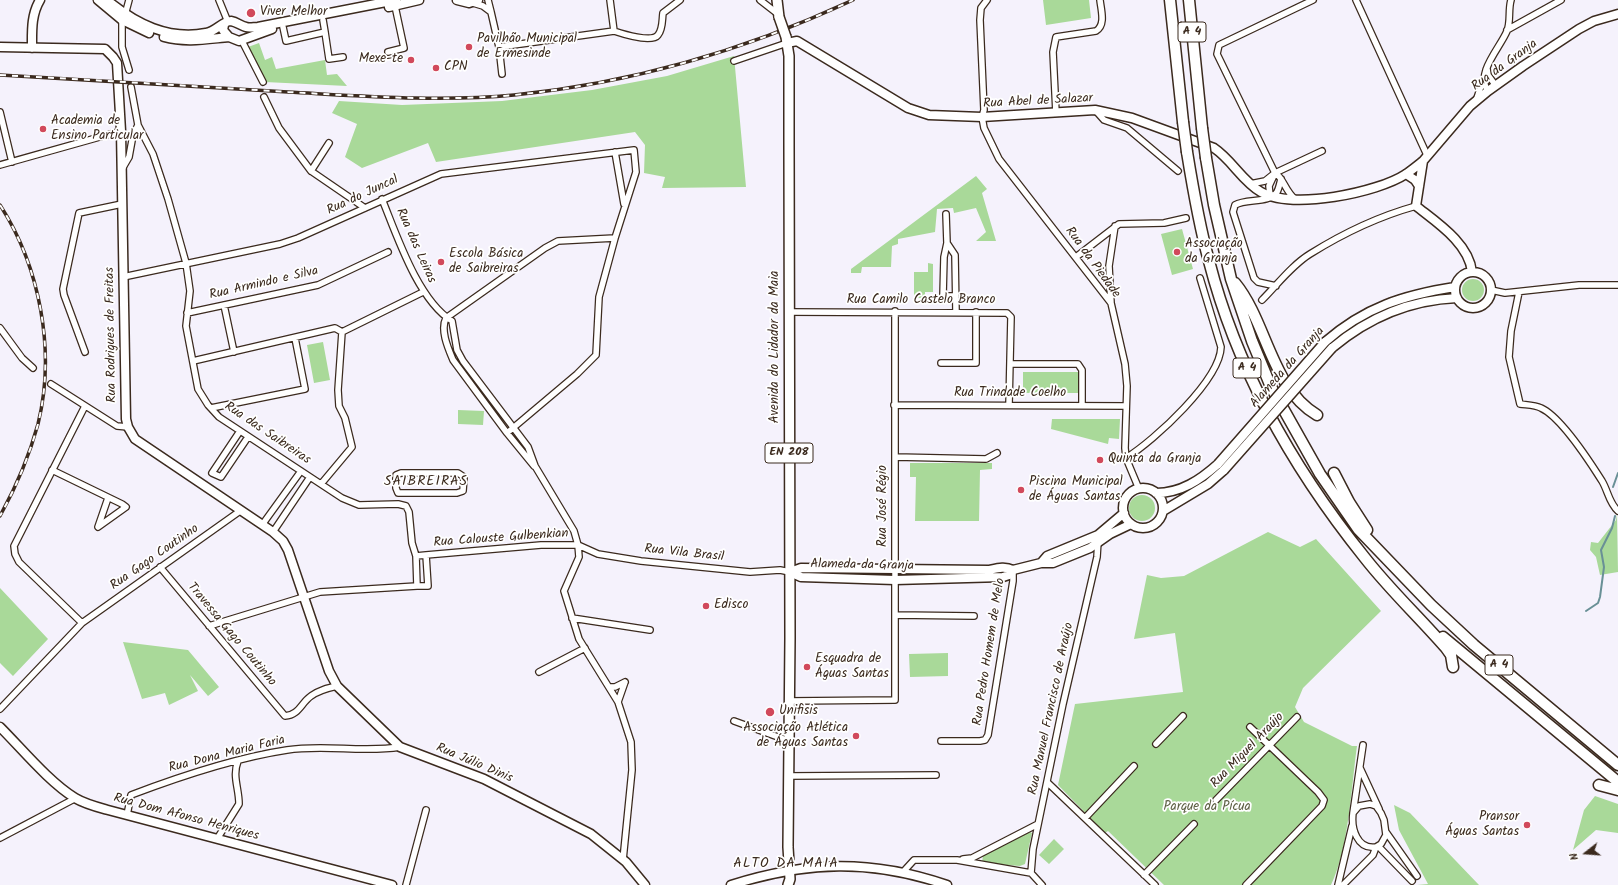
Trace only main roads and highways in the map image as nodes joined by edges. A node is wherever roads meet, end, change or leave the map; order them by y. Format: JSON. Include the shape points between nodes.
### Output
{"nodes":[{"id":1,"x":777,"y":0,"type":"edge"},
{"id":2,"x":1170,"y":0,"type":"edge"},
{"id":3,"x":1189,"y":0,"type":"edge"},
{"id":4,"x":1231,"y":279,"type":"junction"},
{"id":5,"x":1317,"y":416,"type":"dead end"},
{"id":6,"x":1334,"y":473,"type":"dead end"},
{"id":7,"x":1386,"y":558,"type":"junction"},
{"id":8,"x":1421,"y":620,"type":"junction"},
{"id":9,"x":1453,"y":667,"type":"dead end"},
{"id":10,"x":1618,"y":765,"type":"edge"},
{"id":11,"x":1618,"y":782,"type":"edge"},
{"id":12,"x":1599,"y":785,"type":"dead end"},
{"id":13,"x":1618,"y":790,"type":"edge"},
{"id":14,"x":788,"y":885,"type":"edge"}],
"edges":[{"from":1,"to":14,"type":"main road","name":"Avenida do Lidador da Maia","number":"EN 208","bridge":true,"via":[[789,64]]},
{"from":2,"to":8,"type":"highway","number":"A 4","bridge":true,"via":[[1183,122],[1196,210],[1209,263],[1226,315],[1252,379],[1287,446],[1318,495],[1370,564]]},
{"from":3,"to":4,"type":"highway","number":"A 4","bridge":true,"via":[[1206,158]]},
{"from":4,"to":5,"type":"highway","via":[[1246,296],[1294,397],[1305,409]]},
{"from":4,"to":7,"type":"highway","number":"A 4","via":[[1271,387],[1320,474],[1348,515]]},
{"from":6,"to":7,"type":"highway","via":[[1349,502]]},
{"from":7,"to":10,"type":"highway","number":"A 4","via":[[1474,645]]},
{"from":8,"to":9,"type":"highway","via":[[1446,648]]},
{"from":8,"to":11,"type":"highway","number":"A 4"},
{"from":12,"to":13,"type":"highway"}]}
